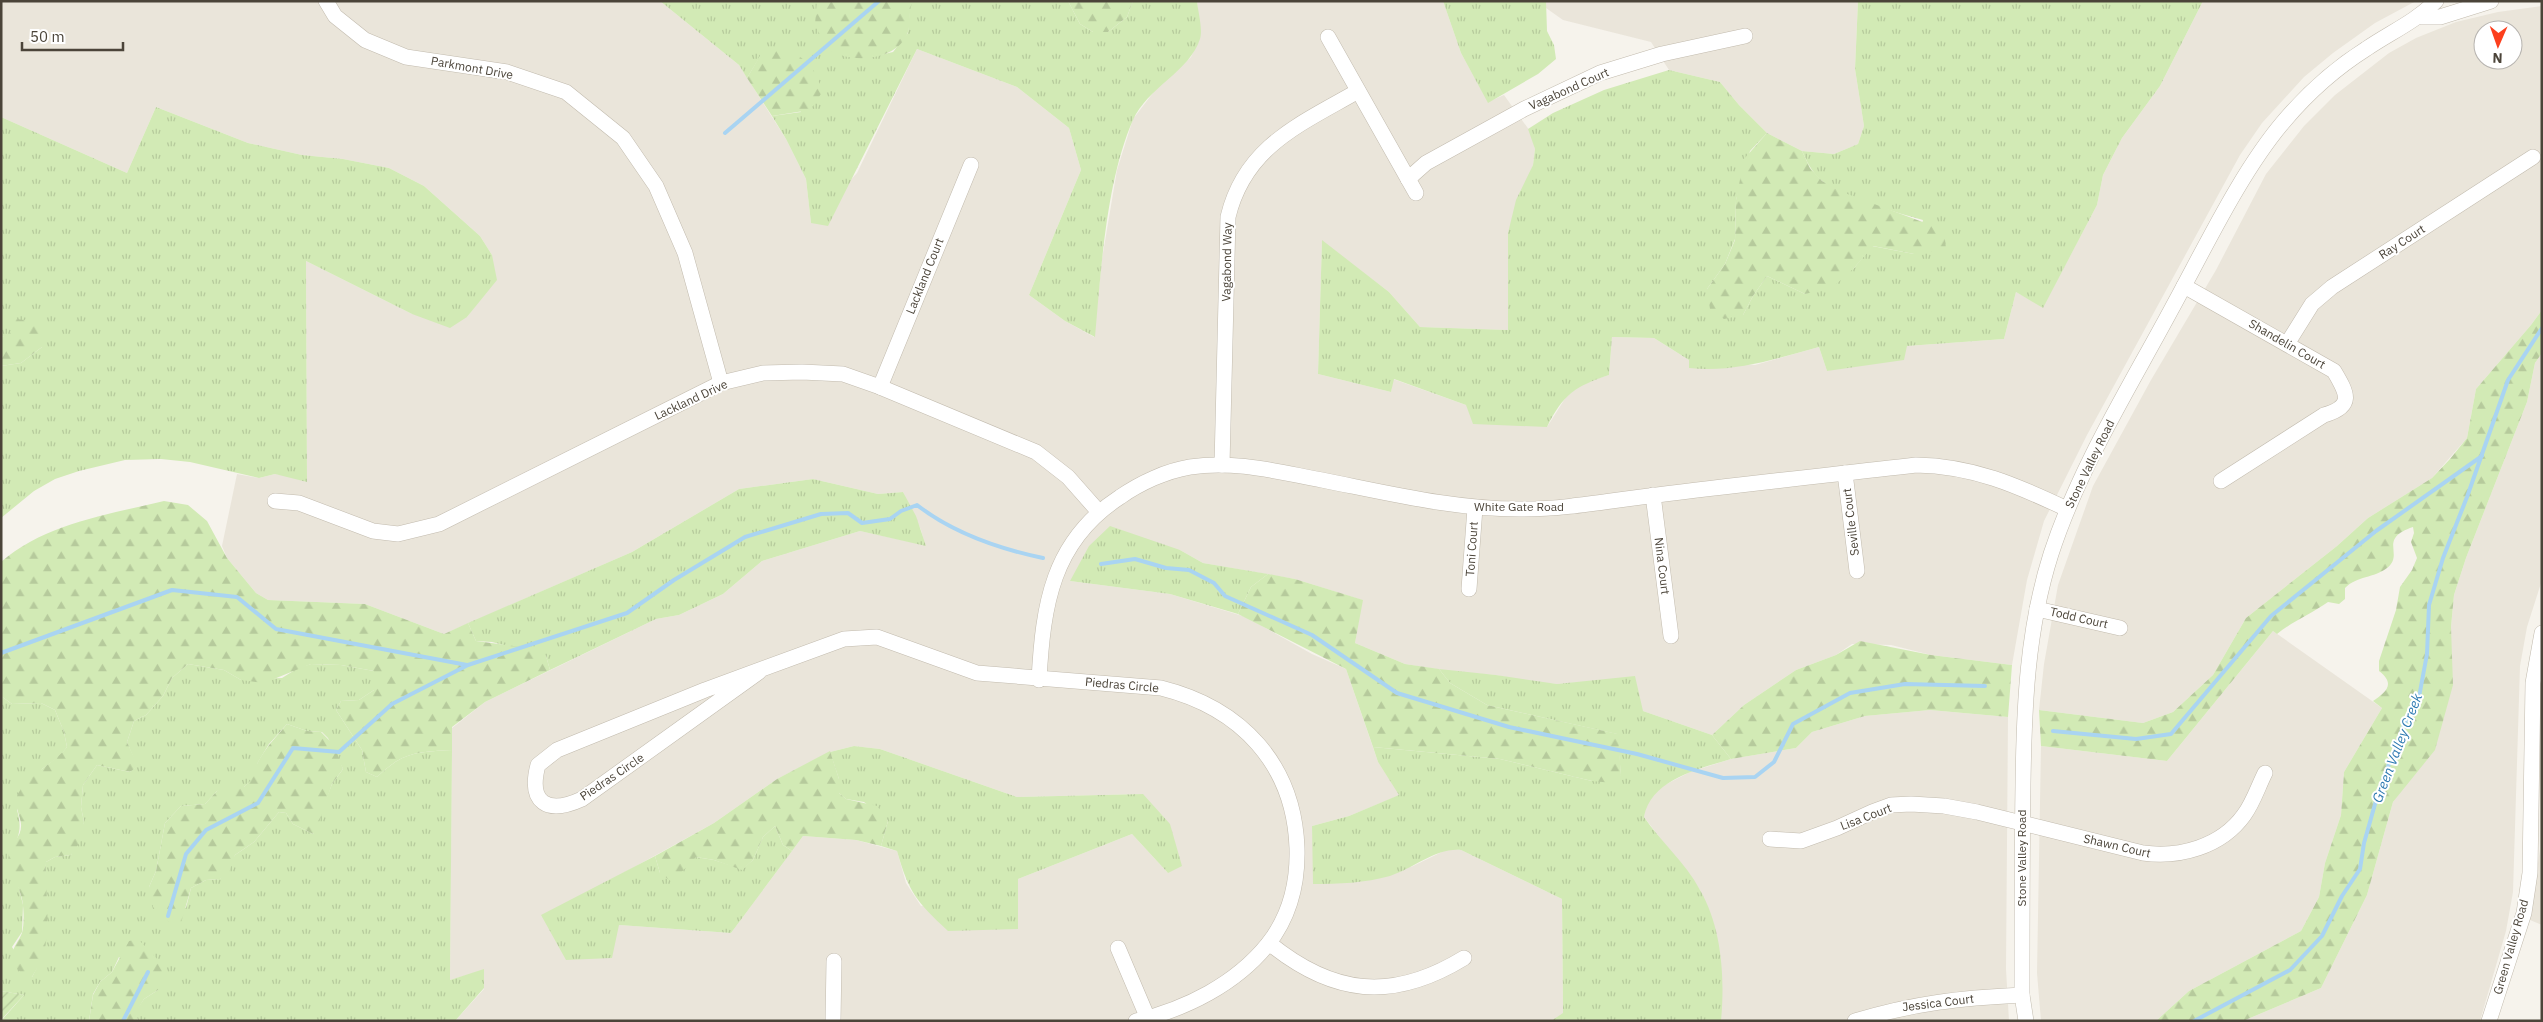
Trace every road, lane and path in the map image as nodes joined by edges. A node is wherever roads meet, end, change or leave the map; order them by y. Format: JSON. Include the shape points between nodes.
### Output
{"nodes":[{"id":1,"x":326,"y":1,"type":"edge"},
{"id":2,"x":2436,"y":1,"type":"edge"},
{"id":3,"x":2491,"y":1,"type":"edge"},
{"id":4,"x":2421,"y":17,"type":"junction"},
{"id":5,"x":1745,"y":36,"type":"dead end"},
{"id":6,"x":1328,"y":37,"type":"dead end"},
{"id":7,"x":1358,"y":91,"type":"junction"},
{"id":8,"x":2534,"y":157,"type":"dead end"},
{"id":9,"x":970,"y":165,"type":"dead end"},
{"id":10,"x":1408,"y":178,"type":"junction"},
{"id":11,"x":1416,"y":193,"type":"dead end"},
{"id":12,"x":2184,"y":286,"type":"junction"},
{"id":13,"x":2287,"y":344,"type":"junction"},
{"id":14,"x":721,"y":383,"type":"junction"},
{"id":15,"x":880,"y":387,"type":"junction"},
{"id":16,"x":1222,"y":465,"type":"junction"},
{"id":17,"x":1845,"y":473,"type":"junction"},
{"id":18,"x":2221,"y":481,"type":"dead end"},
{"id":19,"x":1654,"y":495,"type":"junction"},
{"id":20,"x":275,"y":501,"type":"dead end"},
{"id":21,"x":1474,"y":508,"type":"junction"},
{"id":22,"x":2067,"y":509,"type":"junction"},
{"id":23,"x":1098,"y":511,"type":"junction"},
{"id":24,"x":1857,"y":571,"type":"dead end"},
{"id":25,"x":1469,"y":589,"type":"dead end"},
{"id":26,"x":2037,"y":609,"type":"junction"},
{"id":27,"x":2120,"y":628,"type":"dead end"},
{"id":28,"x":2542,"y":633,"type":"edge"},
{"id":29,"x":1671,"y":636,"type":"dead end"},
{"id":30,"x":759,"y":672,"type":"junction"},
{"id":31,"x":1039,"y":680,"type":"junction"},
{"id":32,"x":2264,"y":773,"type":"dead end"},
{"id":33,"x":2022,"y":824,"type":"junction"},
{"id":34,"x":1770,"y":838,"type":"dead end"},
{"id":35,"x":1269,"y":943,"type":"junction"},
{"id":36,"x":1118,"y":948,"type":"dead end"},
{"id":37,"x":1464,"y":958,"type":"dead end"},
{"id":38,"x":834,"y":961,"type":"dead end"},
{"id":39,"x":2022,"y":995,"type":"junction"},
{"id":40,"x":1145,"y":1020,"type":"edge"},
{"id":41,"x":833,"y":1021,"type":"edge"},
{"id":42,"x":1855,"y":1021,"type":"edge"},
{"id":43,"x":2026,"y":1021,"type":"edge"},
{"id":44,"x":2489,"y":1021,"type":"edge"}],
"edges":[{"from":1,"to":14,"type":"street","name":"Parkmont Drive","via":[[335,16],[365,40],[406,57],[507,72],[566,92],[623,138],[656,186],[685,253]]},
{"from":2,"to":4,"type":"street","name":"Stone Valley Road"},
{"from":3,"to":4,"type":"street","name":"Stone Valley Road","via":[[2440,17]]},
{"from":4,"to":12,"type":"street","name":"Stone Valley Road","via":[[2345,63],[2284,121],[2245,177]]},
{"from":5,"to":10,"type":"street","name":"Vagabond Court","via":[[1662,54],[1600,73],[1524,109],[1426,164]]},
{"from":6,"to":7,"type":"street"},
{"from":7,"to":10,"type":"street"},
{"from":7,"to":16,"type":"street","name":"Vagabond Way","via":[[1268,146],[1248,169],[1232,200],[1228,217]]},
{"from":8,"to":13,"type":"street","name":"Ray Court","via":[[2332,286],[2312,304]]},
{"from":9,"to":15,"type":"street","name":"Lackland Court"},
{"from":10,"to":11,"type":"street"},
{"from":12,"to":13,"type":"street","name":"Shandelin Court"},
{"from":12,"to":22,"type":"street","name":"Stone Valley Road","via":[[2089,460]]},
{"from":13,"to":18,"type":"street","name":"Shandelin Court","via":[[2334,371],[2344,387],[2345,405]]},
{"from":14,"to":15,"type":"street","name":"Lackland Drive","via":[[764,373],[802,372],[843,374]]},
{"from":14,"to":20,"type":"street","name":"Lackland Drive","via":[[439,524],[419,531],[398,534],[373,531],[298,503]]},
{"from":15,"to":23,"type":"street","name":"Lackland Drive","via":[[1036,452],[1068,477]]},
{"from":16,"to":21,"type":"street","name":"White Gate Road","via":[[1266,469]]},
{"from":16,"to":23,"type":"street","name":"White Gate Road","via":[[1189,467],[1157,477]]},
{"from":17,"to":19,"type":"street","name":"White Gate Road"},
{"from":17,"to":22,"type":"street","name":"White Gate Road","via":[[1916,465],[1967,469],[1997,478]]},
{"from":17,"to":24,"type":"street","name":"Seville Court"},
{"from":19,"to":21,"type":"street","name":"White Gate Road","via":[[1576,507]]},
{"from":19,"to":29,"type":"street","name":"Nina Court"},
{"from":21,"to":25,"type":"street","name":"Toni Court"},
{"from":22,"to":26,"type":"street","name":"Stone Valley Road"},
{"from":23,"to":31,"type":"street","name":"White Gate Road","via":[[1055,576],[1046,603]]},
{"from":26,"to":27,"type":"street","name":"Todd Court"},
{"from":26,"to":33,"type":"street","name":"Stone Valley Road","via":[[2024,704]]},
{"from":28,"to":44,"type":"street","name":"Green Valley Road","via":[[2533,683],[2530,873],[2524,913]]},
{"from":30,"to":30,"type":"street","name":"Piedras Circle","via":[[556,750],[538,765],[534,788],[538,797],[549,806],[566,806],[582,799]]},
{"from":30,"to":31,"type":"street","name":"Piedras Circle","via":[[844,639],[877,637],[977,673]]},
{"from":31,"to":35,"type":"street","name":"Piedras Circle","via":[[1136,685],[1185,694],[1226,715],[1269,755],[1287,789],[1296,823],[1298,870],[1289,910]]},
{"from":32,"to":33,"type":"street","name":"Shawn Court","via":[[2239,821],[2208,843],[2179,854],[2143,853]]},
{"from":33,"to":34,"type":"street","name":"Lisa Court","via":[[1944,806],[1891,805],[1801,841]]},
{"from":33,"to":39,"type":"street","name":"Stone Valley Road"},
{"from":35,"to":37,"type":"street","via":[[1308,971],[1338,983],[1369,987],[1404,984],[1434,974]]},
{"from":35,"to":40,"type":"street","name":"Piedras Circle","via":[[1254,959],[1209,992]]},
{"from":36,"to":40,"type":"street"},
{"from":38,"to":41,"type":"street"},
{"from":39,"to":42,"type":"street","name":"Jessica Court","via":[[1941,1001]]},
{"from":39,"to":43,"type":"street","name":"Stone Valley Road"}]}
